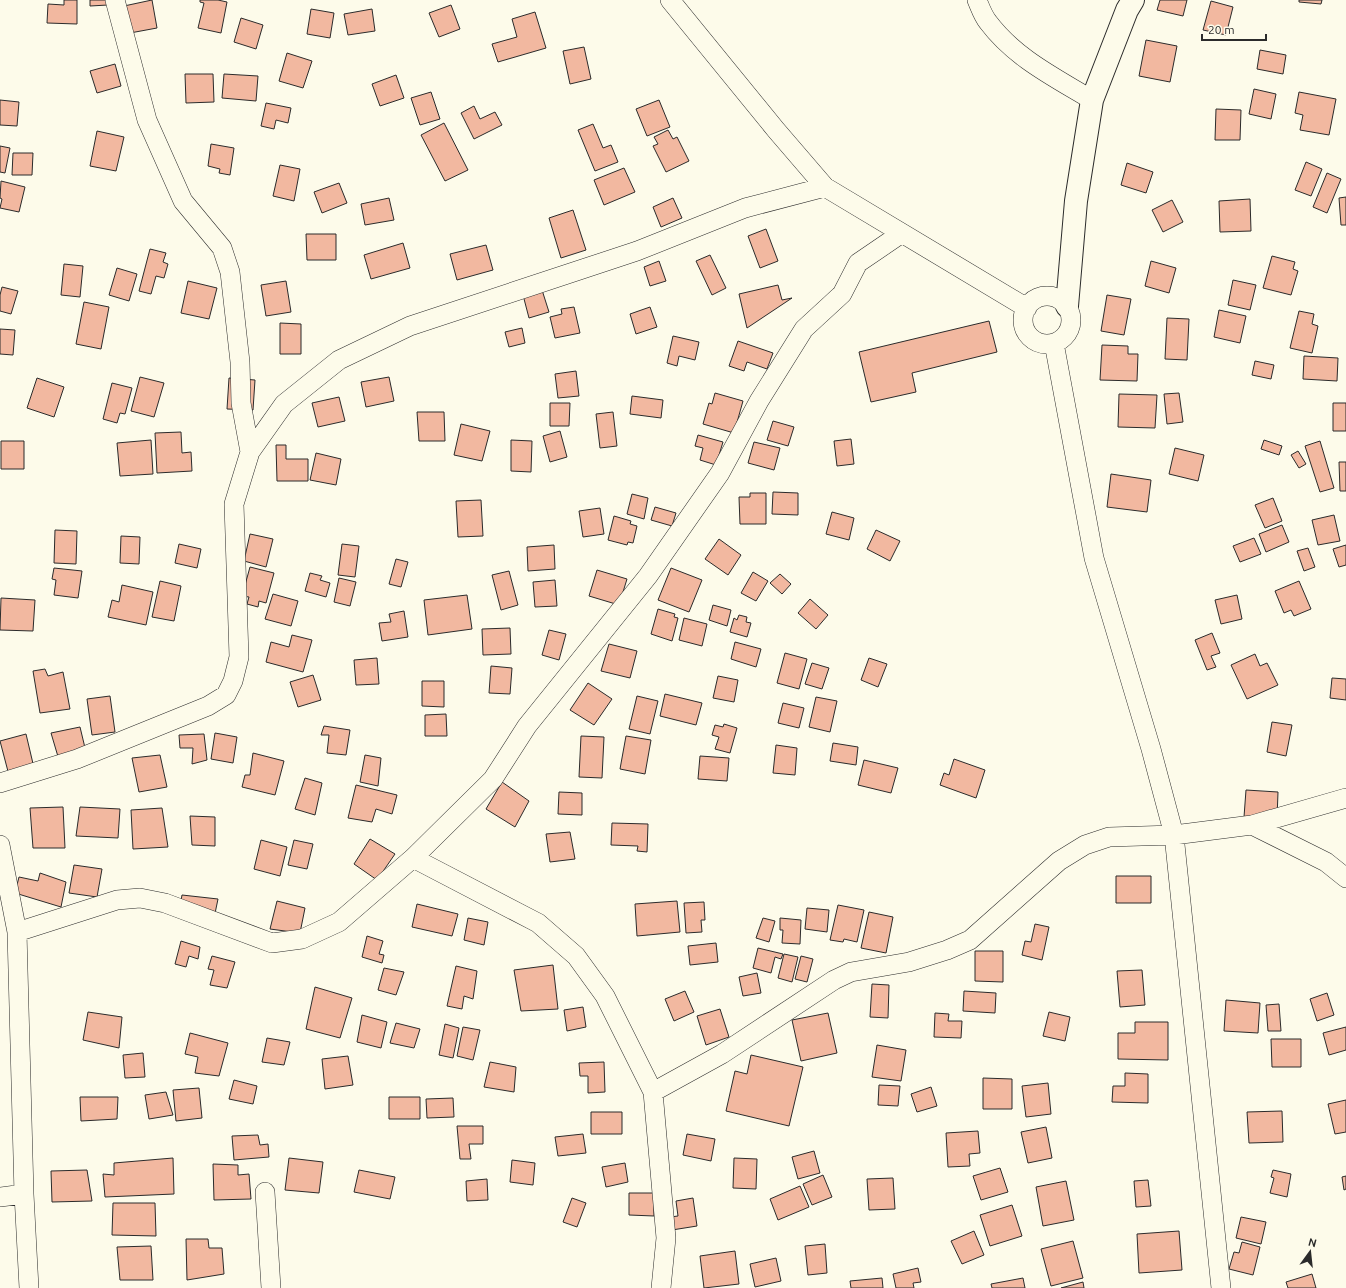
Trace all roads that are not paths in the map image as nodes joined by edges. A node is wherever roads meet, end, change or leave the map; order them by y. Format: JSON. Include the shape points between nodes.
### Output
{"nodes":[{"id":1,"x":115,"y":0,"type":"edge"},
{"id":2,"x":670,"y":0,"type":"edge"},
{"id":3,"x":977,"y":0,"type":"edge"},
{"id":4,"x":1133,"y":0,"type":"edge"},
{"id":5,"x":1092,"y":100,"type":"junction"},
{"id":6,"x":825,"y":187,"type":"junction"},
{"id":7,"x":902,"y":233,"type":"junction"},
{"id":8,"x":1067,"y":306,"type":"junction"},
{"id":9,"x":1027,"y":308,"type":"junction"},
{"id":10,"x":1054,"y":343,"type":"junction"},
{"id":11,"x":250,"y":452,"type":"junction"},
{"id":12,"x":0,"y":783,"type":"edge"},
{"id":13,"x":1346,"y":798,"type":"edge"},
{"id":14,"x":1252,"y":825,"type":"junction"},
{"id":15,"x":1174,"y":835,"type":"junction"},
{"id":16,"x":0,"y":845,"type":"edge"},
{"id":17,"x":413,"y":858,"type":"junction"},
{"id":18,"x":1346,"y":878,"type":"edge"},
{"id":19,"x":17,"y":932,"type":"junction"},
{"id":20,"x":653,"y":1092,"type":"junction"},
{"id":21,"x":265,"y":1192,"type":"dead end"},
{"id":22,"x":24,"y":1194,"type":"junction"},
{"id":23,"x":0,"y":1197,"type":"edge"},
{"id":24,"x":29,"y":1288,"type":"edge"},
{"id":25,"x":271,"y":1288,"type":"edge"},
{"id":26,"x":661,"y":1288,"type":"edge"},
{"id":27,"x":1222,"y":1288,"type":"edge"}],
"edges":[{"from":1,"to":11,"type":"street","via":[[147,120],[183,201],[222,248],[230,272],[240,362],[241,403]]},
{"from":2,"to":6,"type":"street"},
{"from":3,"to":5,"type":"street","via":[[987,21],[1006,43],[1032,65]]},
{"from":4,"to":5,"type":"street"},
{"from":5,"to":8,"type":"street","via":[[1076,201]]},
{"from":6,"to":7,"type":"street"},
{"from":6,"to":11,"type":"street","via":[[745,208],[637,251],[410,326],[339,360],[284,404]]},
{"from":7,"to":9,"type":"street"},
{"from":7,"to":17,"type":"street","via":[[858,263],[842,294],[804,328],[759,401],[720,473],[648,576],[527,726],[493,779]]},
{"from":8,"to":9,"type":"street","via":[[1060,299],[1051,296],[1041,297]]},
{"from":8,"to":10,"type":"street","via":[[1072,323],[1062,339]]},
{"from":9,"to":10,"type":"street","via":[[1024,326],[1028,335],[1044,344]]},
{"from":10,"to":15,"type":"street","via":[[1094,558]]},
{"from":11,"to":12,"type":"street","via":[[234,504],[239,657],[233,681],[226,695],[208,706],[77,759]]},
{"from":13,"to":14,"type":"street"},
{"from":14,"to":15,"type":"street"},
{"from":14,"to":18,"type":"street","via":[[1326,862]]},
{"from":15,"to":20,"type":"street","via":[[1109,837],[1085,845],[1059,861],[970,940],[909,962],[851,972],[834,980],[722,1054]]},
{"from":15,"to":27,"type":"street"},
{"from":16,"to":19,"type":"street"},
{"from":17,"to":19,"type":"street","via":[[339,922],[302,939],[272,943],[165,903],[140,898],[117,900]]},
{"from":17,"to":20,"type":"street","via":[[538,923],[576,956],[605,996]]},
{"from":19,"to":22,"type":"street"},
{"from":20,"to":26,"type":"street","via":[[666,1238]]},
{"from":21,"to":25,"type":"street"},
{"from":22,"to":23,"type":"street"},
{"from":22,"to":24,"type":"street"}]}
